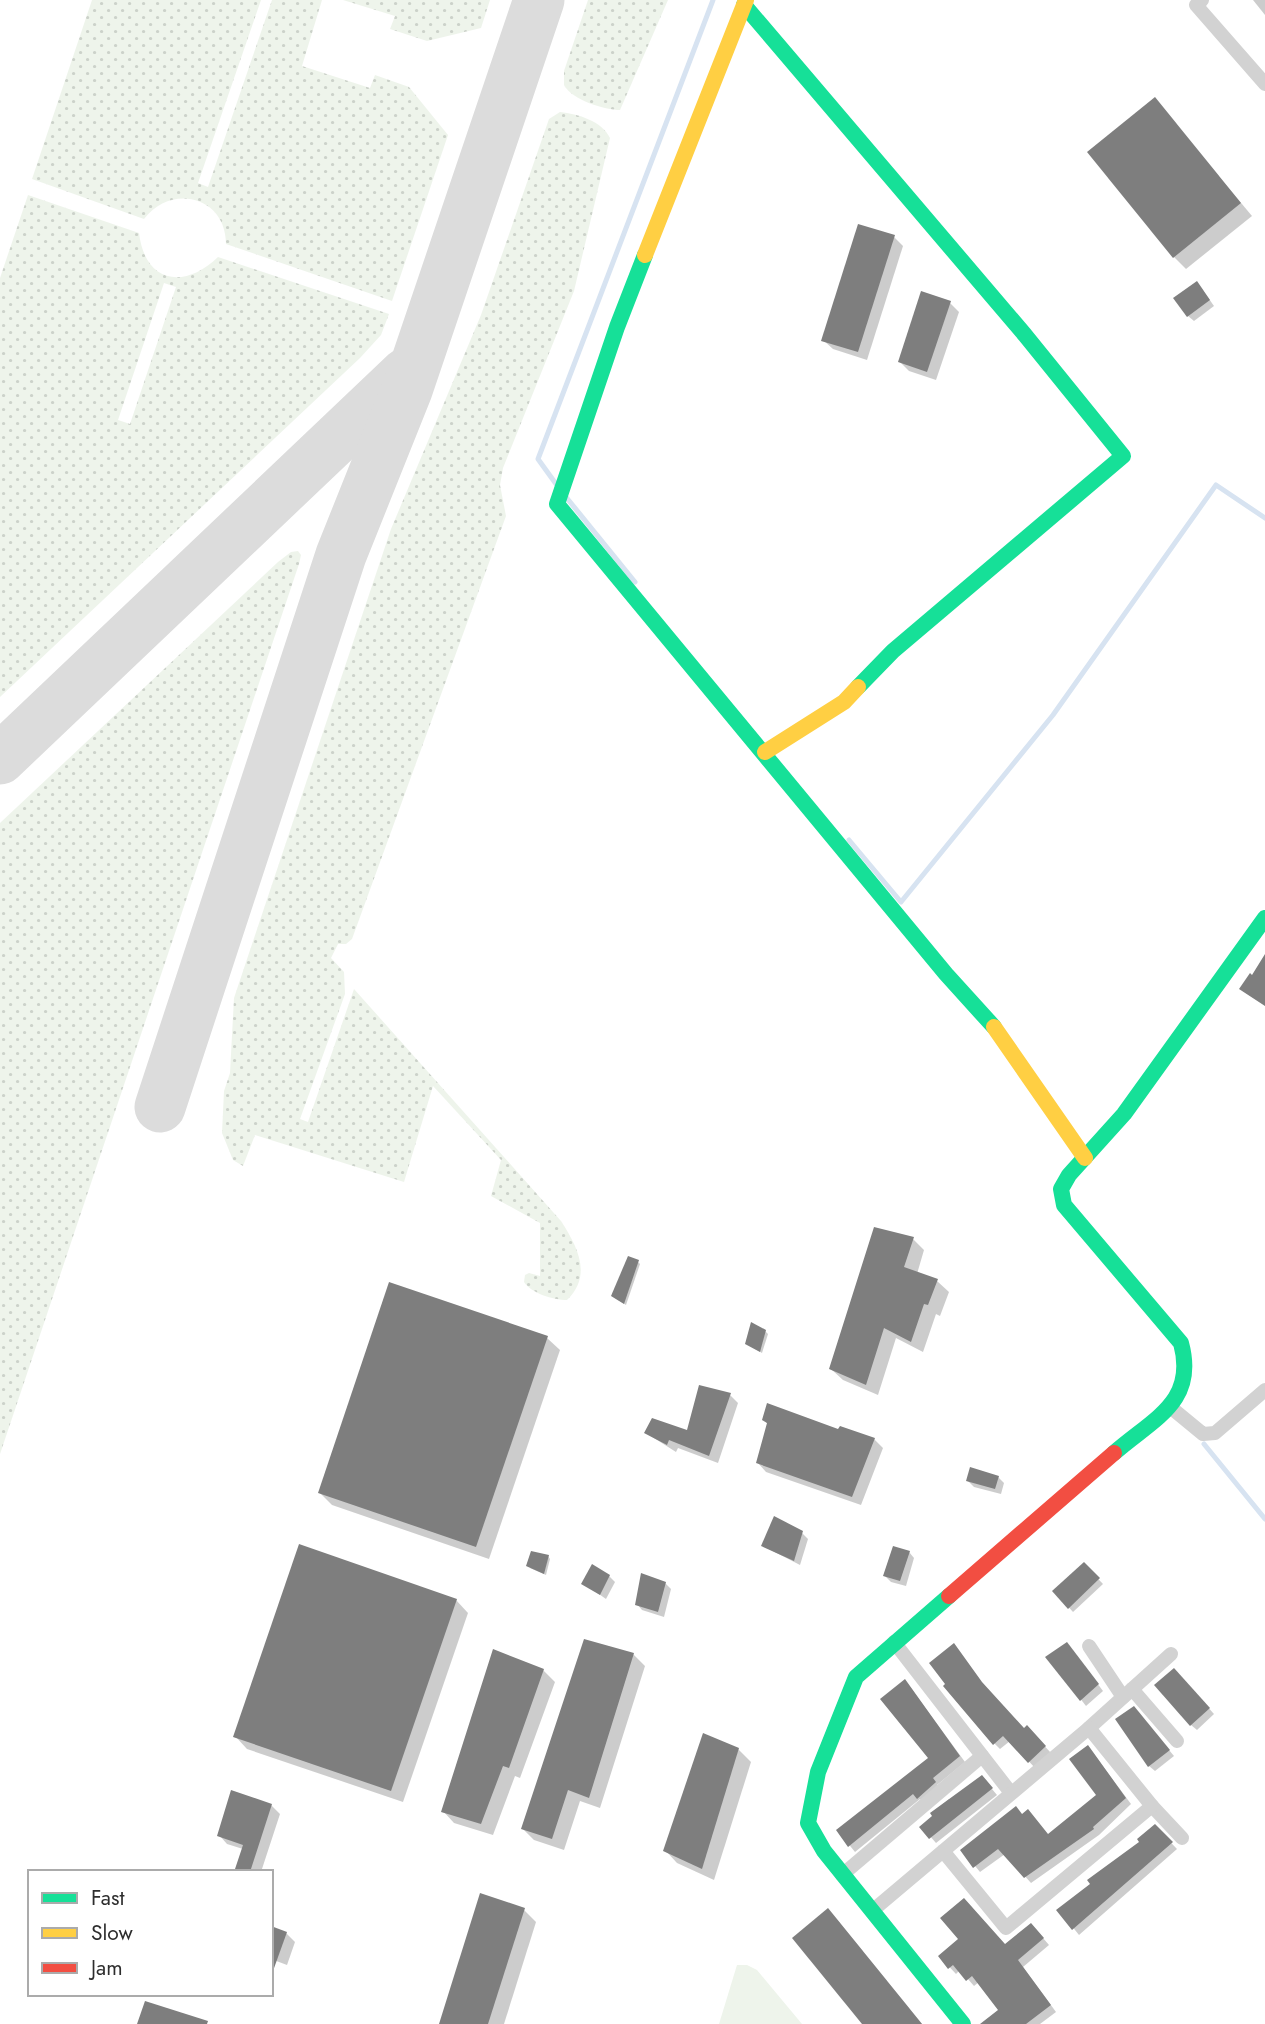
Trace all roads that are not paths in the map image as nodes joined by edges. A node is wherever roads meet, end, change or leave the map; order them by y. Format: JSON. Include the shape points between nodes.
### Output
{"nodes":[{"id":1,"x":1202,"y":0,"type":"edge"},
{"id":2,"x":745,"y":3,"type":"edge"},
{"id":3,"x":1265,"y":84,"type":"edge"},
{"id":4,"x":765,"y":752,"type":"junction"},
{"id":5,"x":1265,"y":918,"type":"edge"},
{"id":6,"x":1259,"y":938,"type":"edge"},
{"id":7,"x":1085,"y":1158,"type":"junction"},
{"id":8,"x":1265,"y":1390,"type":"edge"},
{"id":9,"x":1169,"y":1406,"type":"junction"},
{"id":10,"x":894,"y":1642,"type":"junction"},
{"id":11,"x":1089,"y":1646,"type":"dead end"},
{"id":12,"x":1171,"y":1654,"type":"dead end"},
{"id":13,"x":1128,"y":1693,"type":"junction"},
{"id":14,"x":1089,"y":1728,"type":"junction"},
{"id":15,"x":1177,"y":1741,"type":"dead end"},
{"id":16,"x":982,"y":1756,"type":"junction"},
{"id":17,"x":1011,"y":1793,"type":"junction"},
{"id":18,"x":1152,"y":1806,"type":"junction"},
{"id":19,"x":1182,"y":1838,"type":"dead end"},
{"id":20,"x":943,"y":1851,"type":"junction"},
{"id":21,"x":842,"y":1875,"type":"junction"},
{"id":22,"x":872,"y":1911,"type":"junction"},
{"id":23,"x":963,"y":2024,"type":"edge"}],
"edges":[{"from":1,"to":3,"type":"street","via":[[1196,5]]},
{"from":2,"to":4,"type":"street","via":[[617,327],[557,504]]},
{"from":2,"to":4,"type":"street","via":[[1123,456],[893,651],[844,702]]},
{"from":4,"to":7,"type":"street","via":[[946,974],[996,1028]]},
{"from":5,"to":6,"type":"street"},
{"from":6,"to":7,"type":"street"},
{"from":7,"to":9,"type":"street","via":[[1061,1189],[1064,1205],[1181,1343],[1186,1387]]},
{"from":8,"to":9,"type":"street","via":[[1215,1433],[1203,1434]]},
{"from":9,"to":10,"type":"street"},
{"from":10,"to":16,"type":"street"},
{"from":10,"to":21,"type":"street","via":[[856,1677],[829,1741],[807,1815],[808,1827]]},
{"from":11,"to":13,"type":"street"},
{"from":12,"to":13,"type":"street"},
{"from":13,"to":14,"type":"street"},
{"from":13,"to":15,"type":"street"},
{"from":14,"to":17,"type":"street"},
{"from":14,"to":18,"type":"street"},
{"from":16,"to":17,"type":"street"},
{"from":16,"to":21,"type":"street"},
{"from":17,"to":20,"type":"street"},
{"from":18,"to":19,"type":"street"},
{"from":18,"to":20,"type":"street","via":[[1006,1928]]},
{"from":20,"to":22,"type":"street"},
{"from":21,"to":22,"type":"street"},
{"from":22,"to":23,"type":"street"}]}
